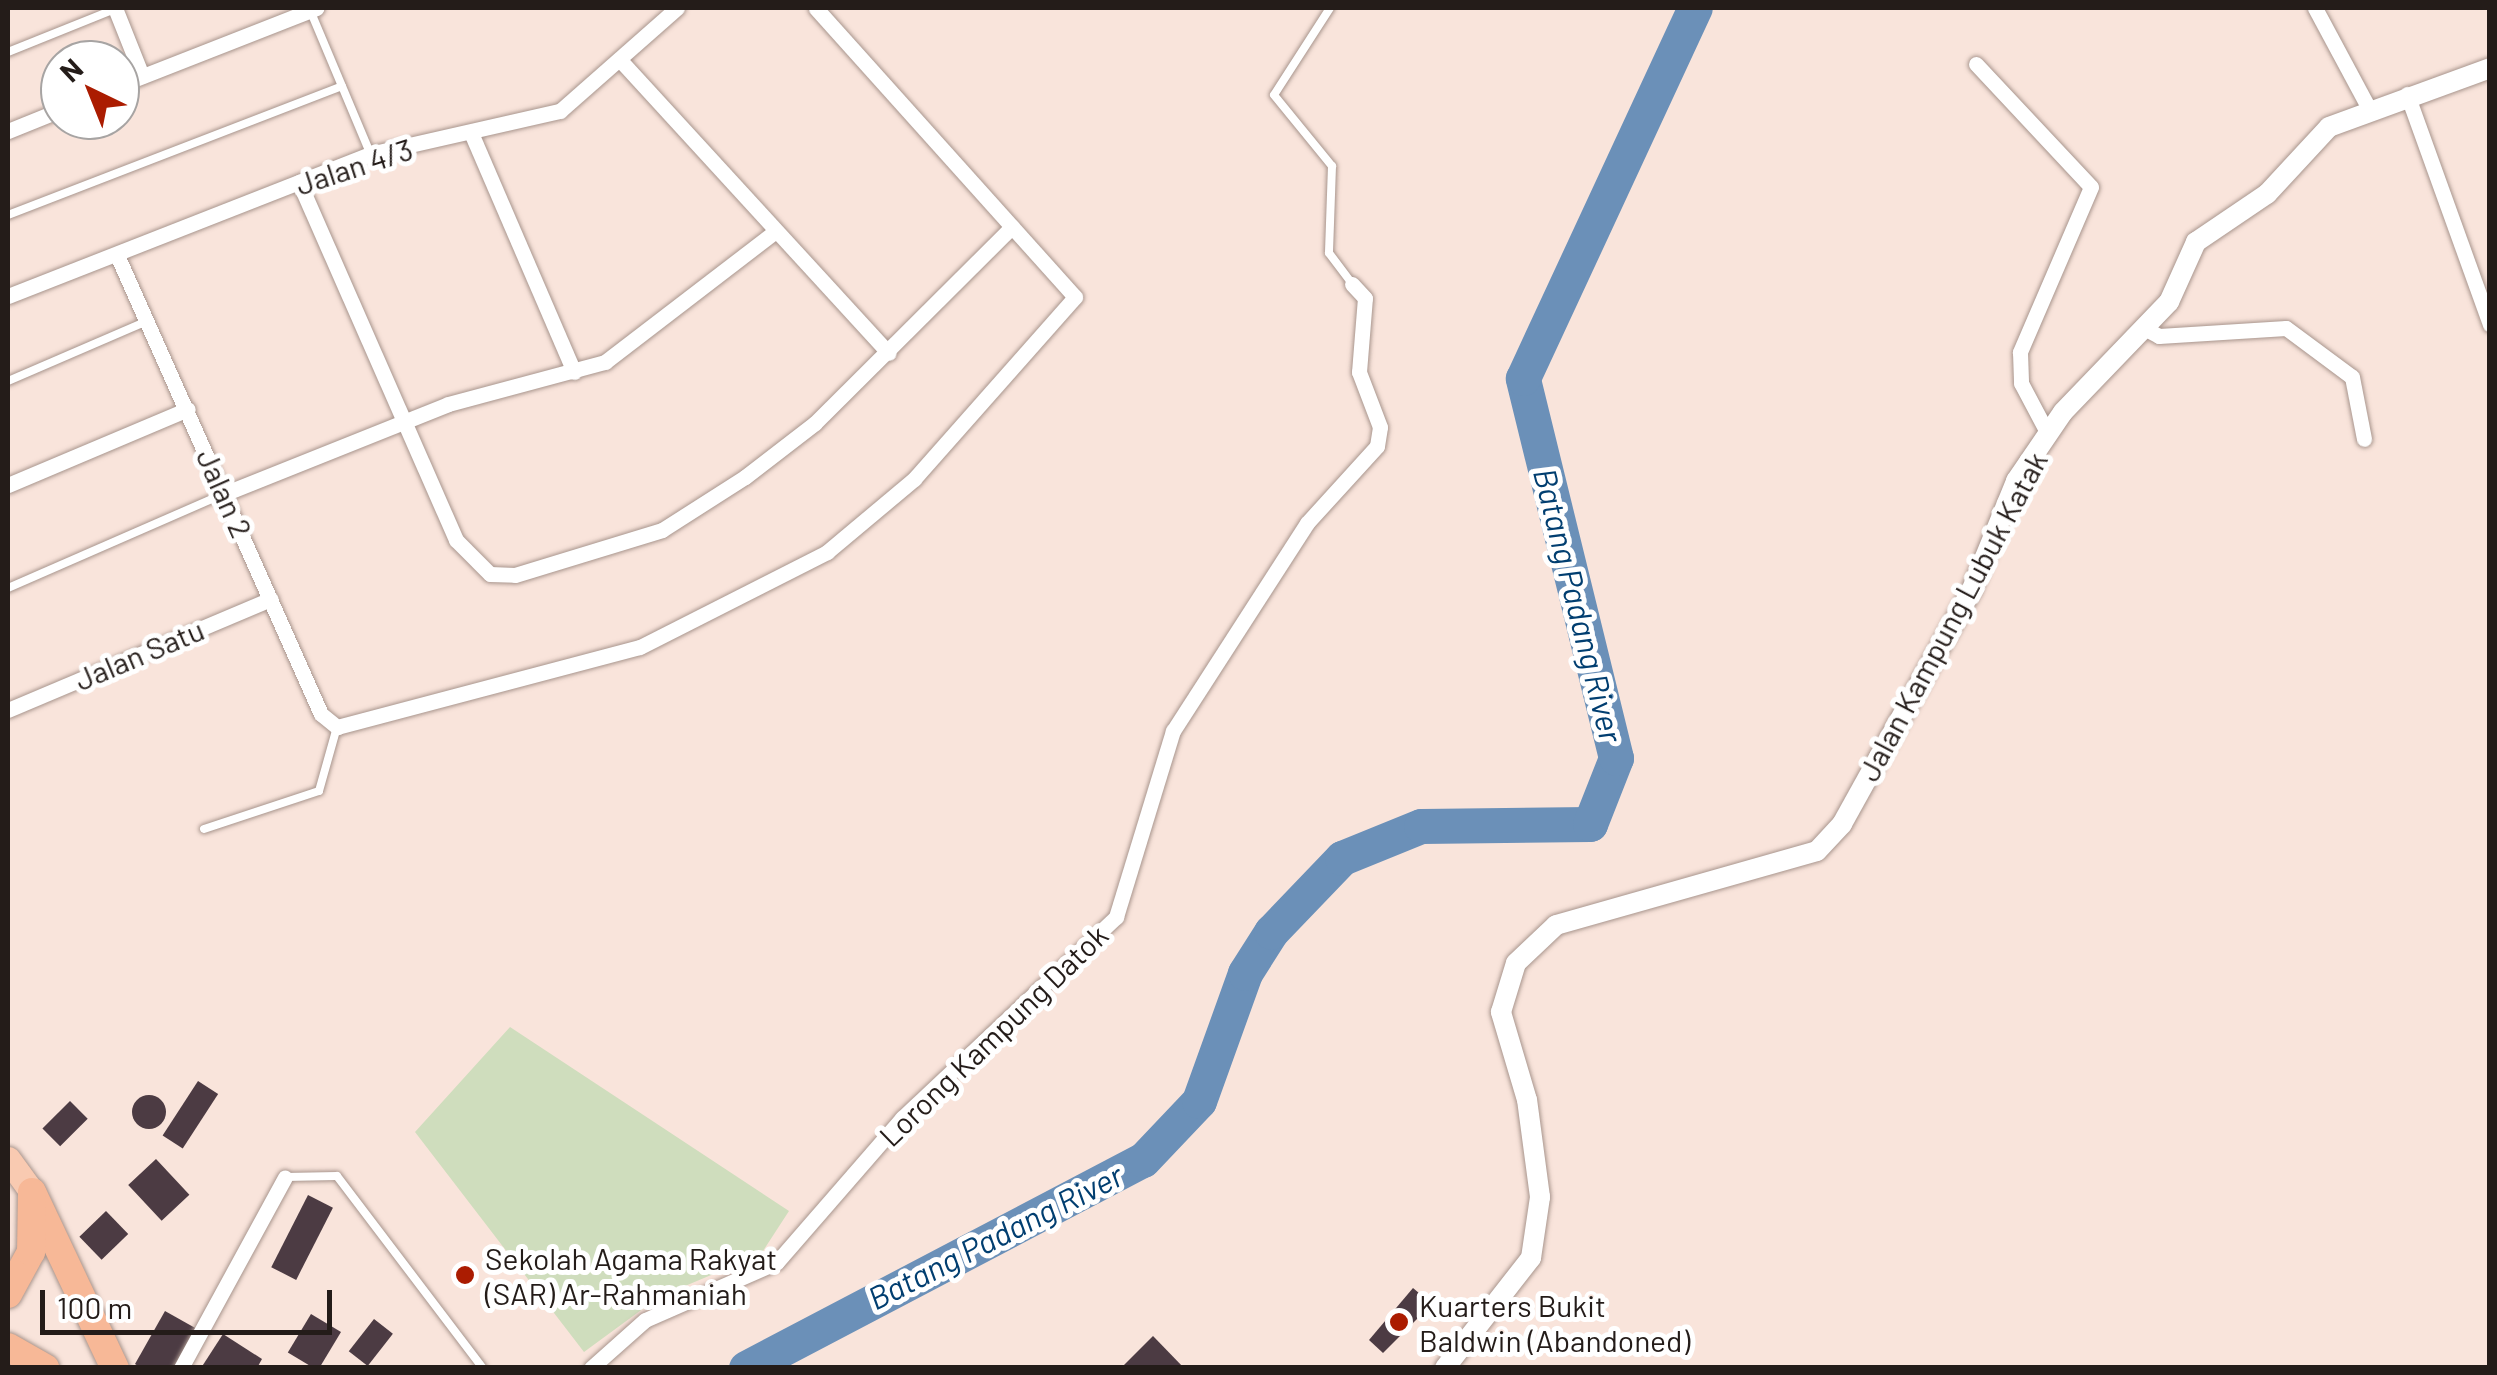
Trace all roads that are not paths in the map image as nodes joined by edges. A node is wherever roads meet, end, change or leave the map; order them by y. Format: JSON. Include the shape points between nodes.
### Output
{"nodes":[{"id":1,"x":116,"y":8,"type":"edge"},
{"id":2,"x":677,"y":8,"type":"edge"},
{"id":3,"x":816,"y":8,"type":"edge"},
{"id":4,"x":1330,"y":8,"type":"edge"},
{"id":5,"x":2315,"y":8,"type":"edge"},
{"id":6,"x":313,"y":9,"type":"edge"},
{"id":7,"x":8,"y":52,"type":"edge"},
{"id":8,"x":621,"y":60,"type":"junction"},
{"id":9,"x":1976,"y":64,"type":"dead end"},
{"id":10,"x":2490,"y":68,"type":"edge"},
{"id":11,"x":142,"y":76,"type":"joint"},
{"id":12,"x":342,"y":86,"type":"junction"},
{"id":13,"x":2407,"y":94,"type":"junction"},
{"id":14,"x":2368,"y":107,"type":"junction"},
{"id":15,"x":40,"y":118,"type":"edge"},
{"id":16,"x":8,"y":131,"type":"edge"},
{"id":17,"x":472,"y":135,"type":"junction"},
{"id":18,"x":370,"y":154,"type":"junction"},
{"id":19,"x":299,"y":182,"type":"junction"},
{"id":20,"x":8,"y":216,"type":"edge"},
{"id":21,"x":1012,"y":227,"type":"junction"},
{"id":22,"x":772,"y":233,"type":"junction"},
{"id":23,"x":116,"y":254,"type":"junction"},
{"id":24,"x":1352,"y":284,"type":"joint"},
{"id":25,"x":8,"y":296,"type":"edge"},
{"id":26,"x":147,"y":321,"type":"junction"},
{"id":27,"x":2490,"y":324,"type":"edge"},
{"id":28,"x":2142,"y":327,"type":"junction"},
{"id":29,"x":889,"y":353,"type":"junction"},
{"id":30,"x":574,"y":372,"type":"junction"},
{"id":31,"x":8,"y":381,"type":"edge"},
{"id":32,"x":188,"y":409,"type":"junction"},
{"id":33,"x":405,"y":421,"type":"junction"},
{"id":34,"x":2048,"y":434,"type":"junction"},
{"id":35,"x":2364,"y":439,"type":"dead end"},
{"id":36,"x":8,"y":485,"type":"edge"},
{"id":37,"x":226,"y":493,"type":"junction"},
{"id":38,"x":8,"y":588,"type":"edge"},
{"id":39,"x":272,"y":598,"type":"junction"},
{"id":40,"x":8,"y":710,"type":"edge"},
{"id":41,"x":337,"y":728,"type":"junction"},
{"id":42,"x":204,"y":829,"type":"dead end"},
{"id":43,"x":8,"y":1159,"type":"edge"},
{"id":44,"x":285,"y":1177,"type":"joint"},
{"id":45,"x":32,"y":1192,"type":"junction"},
{"id":46,"x":8,"y":1294,"type":"edge"},
{"id":47,"x":8,"y":1347,"type":"edge"},
{"id":48,"x":44,"y":1368,"type":"edge"},
{"id":49,"x":115,"y":1368,"type":"edge"},
{"id":50,"x":181,"y":1368,"type":"edge"},
{"id":51,"x":483,"y":1368,"type":"edge"},
{"id":52,"x":591,"y":1368,"type":"edge"},
{"id":53,"x":1445,"y":1368,"type":"edge"}],
"edges":[{"from":1,"to":7,"type":"lane"},
{"from":1,"to":11,"type":"street"},
{"from":2,"to":8,"type":"street","name":"Jalan 4/3"},
{"from":3,"to":21,"type":"street"},
{"from":4,"to":24,"type":"lane","via":[[1274,95],[1332,166],[1328,252]]},
{"from":5,"to":14,"type":"street"},
{"from":6,"to":11,"type":"street"},
{"from":6,"to":12,"type":"lane"},
{"from":8,"to":17,"type":"street","name":"Jalan 4/3","via":[[560,111]]},
{"from":8,"to":22,"type":"street"},
{"from":9,"to":34,"type":"street","via":[[2091,188],[2020,352],[2020,383]]},
{"from":10,"to":13,"type":"street","name":"Jalan Kampung Lubuk Katak"},
{"from":12,"to":18,"type":"lane"},
{"from":12,"to":20,"type":"lane"},
{"from":13,"to":14,"type":"street","name":"Jalan Kampung Lubuk Katak"},
{"from":13,"to":27,"type":"street"},
{"from":14,"to":28,"type":"street","name":"Jalan Kampung Lubuk Katak","via":[[2328,127],[2267,194],[2196,242],[2169,302]]},
{"from":15,"to":16,"type":"street"},
{"from":17,"to":18,"type":"street","name":"Jalan 4/3"},
{"from":17,"to":30,"type":"street"},
{"from":18,"to":19,"type":"street","name":"Jalan 4/3"},
{"from":19,"to":23,"type":"street","name":"Jalan 4/3"},
{"from":19,"to":33,"type":"street"},
{"from":21,"to":29,"type":"street"},
{"from":21,"to":41,"type":"street","via":[[1075,297],[914,479],[827,552],[640,647]]},
{"from":22,"to":29,"type":"street"},
{"from":22,"to":30,"type":"street","via":[[694,300],[605,362]]},
{"from":23,"to":25,"type":"street","name":"Jalan 4/3"},
{"from":23,"to":26,"type":"street","name":"Jalan 2"},
{"from":24,"to":52,"type":"street","name":"Lorong Kampung Datok","via":[[1365,298],[1359,372],[1380,427],[1378,446],[1307,523],[1173,731],[1116,917],[902,1118],[777,1262],[645,1320]]},
{"from":26,"to":31,"type":"lane"},
{"from":26,"to":32,"type":"street","name":"Jalan 2"},
{"from":28,"to":34,"type":"street","name":"Jalan Kampung Lubuk Katak"},
{"from":28,"to":35,"type":"street","via":[[2159,336],[2286,328],[2352,377]]},
{"from":29,"to":33,"type":"street","via":[[816,423],[662,530],[515,574],[471,562]]},
{"from":30,"to":33,"type":"street"},
{"from":32,"to":36,"type":"street"},
{"from":32,"to":37,"type":"street","name":"Jalan 2"},
{"from":33,"to":37,"type":"street"},
{"from":34,"to":53,"type":"street","name":"Jalan Kampung Lubuk Katak","via":[[1842,824],[1817,851],[1556,925],[1516,964],[1500,1012],[1527,1100],[1540,1197],[1532,1258]]},
{"from":37,"to":38,"type":"lane"},
{"from":37,"to":39,"type":"street","name":"Jalan 2"},
{"from":39,"to":40,"type":"street","name":"Jalan Satu"},
{"from":39,"to":41,"type":"street","name":"Jalan 2","via":[[321,714]]},
{"from":41,"to":42,"type":"lane","via":[[319,791]]},
{"from":43,"to":45,"type":"main road"},
{"from":44,"to":50,"type":"street"},
{"from":44,"to":51,"type":"lane","via":[[336,1176]]},
{"from":45,"to":46,"type":"highway","via":[[31,1252]]},
{"from":45,"to":49,"type":"highway","via":[[80,1282]]},
{"from":47,"to":48,"type":"highway"}]}
